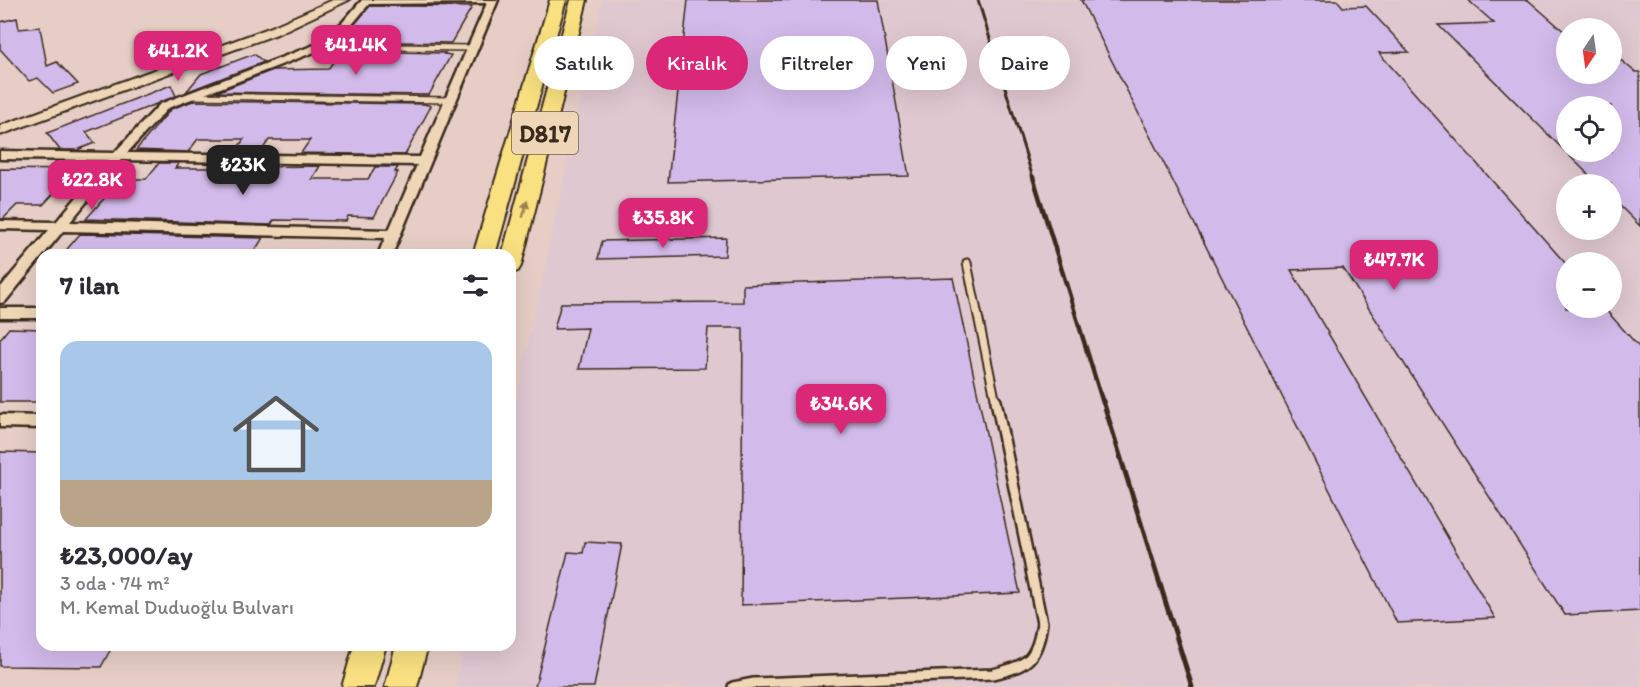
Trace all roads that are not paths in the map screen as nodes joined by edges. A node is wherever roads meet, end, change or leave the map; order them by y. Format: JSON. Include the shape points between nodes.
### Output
{"nodes":[{"id":1,"x":343,"y":0,"type":"edge"},
{"id":2,"x":558,"y":0,"type":"edge"},
{"id":3,"x":579,"y":0,"type":"edge"},
{"id":4,"x":321,"y":46,"type":"junction"},
{"id":5,"x":473,"y":48,"type":"junction"},
{"id":6,"x":189,"y":96,"type":"junction"},
{"id":7,"x":450,"y":100,"type":"junction"},
{"id":8,"x":0,"y":131,"type":"edge"},
{"id":9,"x":0,"y":155,"type":"edge"},
{"id":10,"x":116,"y":158,"type":"junction"},
{"id":11,"x":423,"y":161,"type":"junction"},
{"id":12,"x":0,"y":225,"type":"edge"},
{"id":13,"x":59,"y":226,"type":"junction"},
{"id":14,"x":392,"y":234,"type":"junction"},
{"id":15,"x":40,"y":249,"type":"edge"},
{"id":16,"x":387,"y":249,"type":"edge"},
{"id":17,"x":486,"y":249,"type":"edge"},
{"id":18,"x":514,"y":249,"type":"edge"},
{"id":19,"x":36,"y":254,"type":"edge"},
{"id":20,"x":967,"y":263,"type":"dead end"},
{"id":21,"x":0,"y":298,"type":"edge"},
{"id":22,"x":0,"y":313,"type":"edge"},
{"id":23,"x":36,"y":313,"type":"edge"},
{"id":24,"x":0,"y":421,"type":"edge"},
{"id":25,"x":36,"y":422,"type":"edge"},
{"id":26,"x":368,"y":651,"type":"edge"},
{"id":27,"x":410,"y":651,"type":"edge"},
{"id":28,"x":358,"y":687,"type":"edge"},
{"id":29,"x":401,"y":687,"type":"edge"},
{"id":30,"x":733,"y":687,"type":"edge"}],
"edges":[{"from":1,"to":8,"type":"street","via":[[273,31]]},
{"from":2,"to":17,"type":"highway","number":"D817"},
{"from":18,"to":3,"type":"highway","number":"D817","one_way":true},
{"from":4,"to":5,"type":"lane"},
{"from":4,"to":5,"type":"street","via":[[366,1],[494,0]]},
{"from":4,"to":6,"type":"street"},
{"from":5,"to":7,"type":"street"},
{"from":6,"to":7,"type":"lane"},
{"from":6,"to":10,"type":"street","via":[[164,106]]},
{"from":7,"to":11,"type":"street"},
{"from":9,"to":10,"type":"street"},
{"from":10,"to":11,"type":"street"},
{"from":10,"to":13,"type":"street"},
{"from":11,"to":14,"type":"street"},
{"from":12,"to":13,"type":"street"},
{"from":13,"to":14,"type":"street"},
{"from":13,"to":15,"type":"street"},
{"from":14,"to":16,"type":"street"},
{"from":19,"to":21,"type":"street"},
{"from":20,"to":30,"type":"lane","via":[[1042,623],[1039,646],[1032,659],[1018,669],[993,674],[754,682]]},
{"from":22,"to":23,"type":"street"},
{"from":24,"to":25,"type":"street"},
{"from":26,"to":28,"type":"highway"},
{"from":27,"to":29,"type":"highway"}]}
